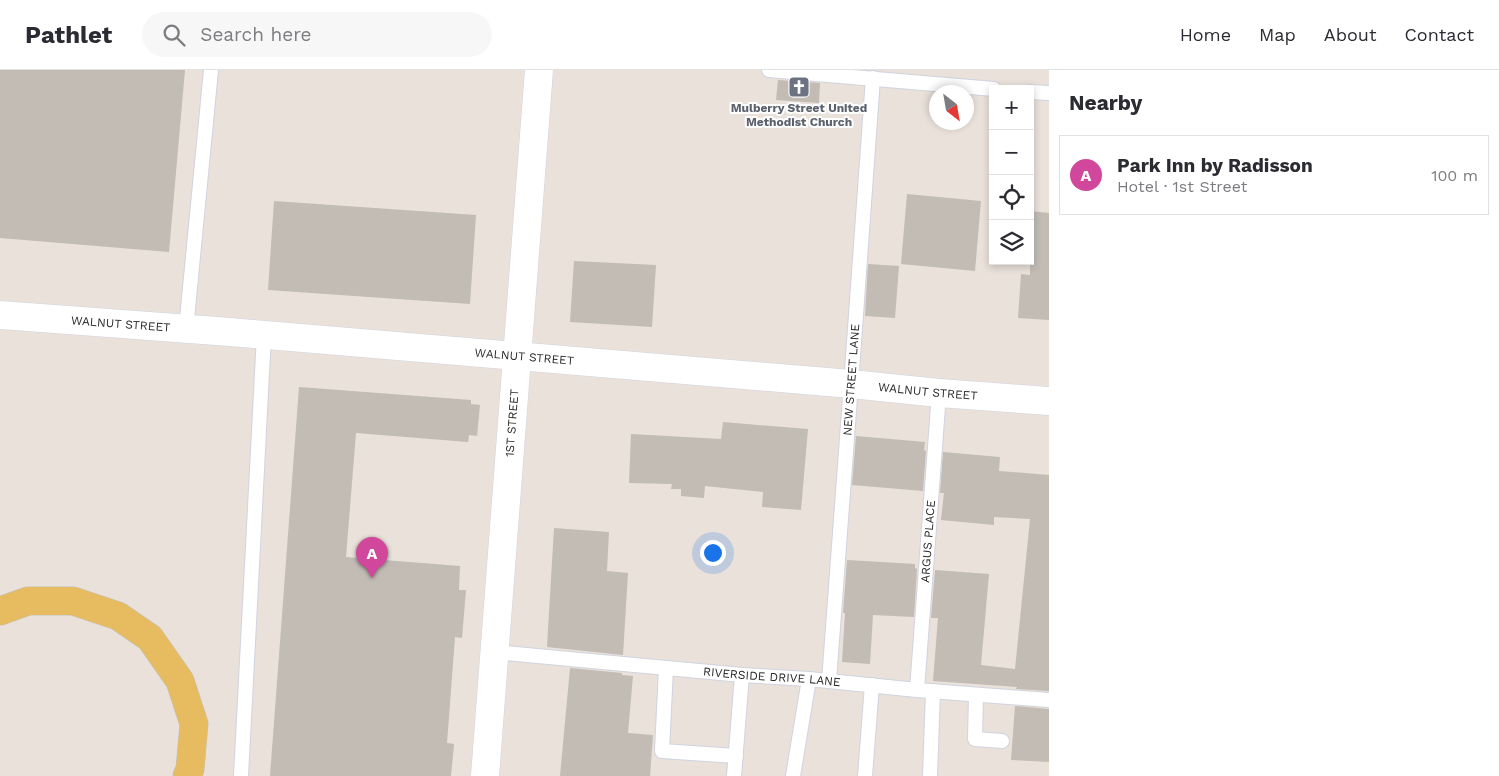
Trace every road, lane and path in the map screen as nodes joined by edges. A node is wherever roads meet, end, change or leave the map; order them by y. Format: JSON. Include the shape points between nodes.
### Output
{"nodes":[{"id":1,"x":211,"y":70,"type":"edge"},
{"id":2,"x":539,"y":70,"type":"edge"},
{"id":3,"x":769,"y":70,"type":"edge"},
{"id":4,"x":918,"y":76,"type":"edge"},
{"id":5,"x":873,"y":78,"type":"junction"},
{"id":6,"x":989,"y":88,"type":"edge"},
{"id":7,"x":1034,"y":92,"type":"edge"},
{"id":8,"x":1049,"y":94,"type":"edge"},
{"id":9,"x":0,"y":315,"type":"edge"},
{"id":10,"x":186,"y":329,"type":"junction"},
{"id":11,"x":264,"y":335,"type":"junction"},
{"id":12,"x":517,"y":356,"type":"junction"},
{"id":13,"x":852,"y":384,"type":"junction"},
{"id":14,"x":938,"y":393,"type":"junction"},
{"id":15,"x":1049,"y":401,"type":"edge"},
{"id":16,"x":0,"y":611,"type":"edge"},
{"id":17,"x":495,"y":652,"type":"junction"},
{"id":18,"x":666,"y":668,"type":"junction"},
{"id":19,"x":742,"y":675,"type":"junction"},
{"id":20,"x":808,"y":679,"type":"junction"},
{"id":21,"x":829,"y":681,"type":"junction"},
{"id":22,"x":872,"y":685,"type":"junction"},
{"id":23,"x":917,"y":690,"type":"junction"},
{"id":24,"x":933,"y":691,"type":"junction"},
{"id":25,"x":976,"y":695,"type":"junction"},
{"id":26,"x":1049,"y":700,"type":"edge"},
{"id":27,"x":1002,"y":741,"type":"dead end"},
{"id":28,"x":736,"y":756,"type":"junction"},
{"id":29,"x":187,"y":776,"type":"edge"},
{"id":30,"x":241,"y":776,"type":"edge"},
{"id":31,"x":485,"y":776,"type":"edge"},
{"id":32,"x":734,"y":776,"type":"edge"},
{"id":33,"x":793,"y":776,"type":"edge"},
{"id":34,"x":865,"y":776,"type":"edge"},
{"id":35,"x":930,"y":776,"type":"edge"}],
"edges":[{"from":1,"to":10,"type":"lane"},
{"from":2,"to":12,"type":"street","name":"1ST STREET"},
{"from":3,"to":5,"type":"lane"},
{"from":4,"to":5,"type":"lane"},
{"from":4,"to":6,"type":"lane"},
{"from":5,"to":13,"type":"lane","name":"NEW STREET LANE"},
{"from":7,"to":8,"type":"lane"},
{"from":9,"to":10,"type":"street","name":"WALNUT STREET"},
{"from":10,"to":11,"type":"street","name":"WALNUT STREET"},
{"from":11,"to":12,"type":"street","name":"WALNUT STREET"},
{"from":11,"to":30,"type":"lane"},
{"from":12,"to":13,"type":"street","name":"WALNUT STREET"},
{"from":12,"to":17,"type":"street","name":"1ST STREET"},
{"from":13,"to":14,"type":"street","name":"WALNUT STREET"},
{"from":13,"to":21,"type":"lane","name":"NEW STREET LANE"},
{"from":14,"to":15,"type":"street","name":"WALNUT STREET"},
{"from":14,"to":23,"type":"lane","name":"ARGUS PLACE"},
{"from":16,"to":29,"type":"main road","via":[[28,601],[73,601],[118,616],[150,638],[180,681],[194,724]]},
{"from":17,"to":18,"type":"lane","name":"RIVERSIDE DRIVE LANE"},
{"from":17,"to":31,"type":"street","name":"1ST STREET"},
{"from":18,"to":19,"type":"lane","name":"RIVERSIDE DRIVE LANE"},
{"from":18,"to":28,"type":"lane","via":[[662,751]]},
{"from":19,"to":20,"type":"lane","name":"RIVERSIDE DRIVE LANE"},
{"from":19,"to":28,"type":"lane"},
{"from":20,"to":21,"type":"lane","name":"RIVERSIDE DRIVE LANE"},
{"from":20,"to":33,"type":"lane"},
{"from":21,"to":22,"type":"lane","name":"RIVERSIDE DRIVE LANE"},
{"from":22,"to":23,"type":"lane","name":"RIVERSIDE DRIVE LANE"},
{"from":22,"to":34,"type":"lane"},
{"from":23,"to":24,"type":"lane","name":"RIVERSIDE DRIVE LANE"},
{"from":24,"to":25,"type":"lane","name":"RIVERSIDE DRIVE LANE"},
{"from":24,"to":35,"type":"lane"},
{"from":25,"to":26,"type":"lane","name":"RIVERSIDE DRIVE LANE"},
{"from":25,"to":27,"type":"lane","via":[[976,738]]},
{"from":28,"to":32,"type":"lane"}]}
